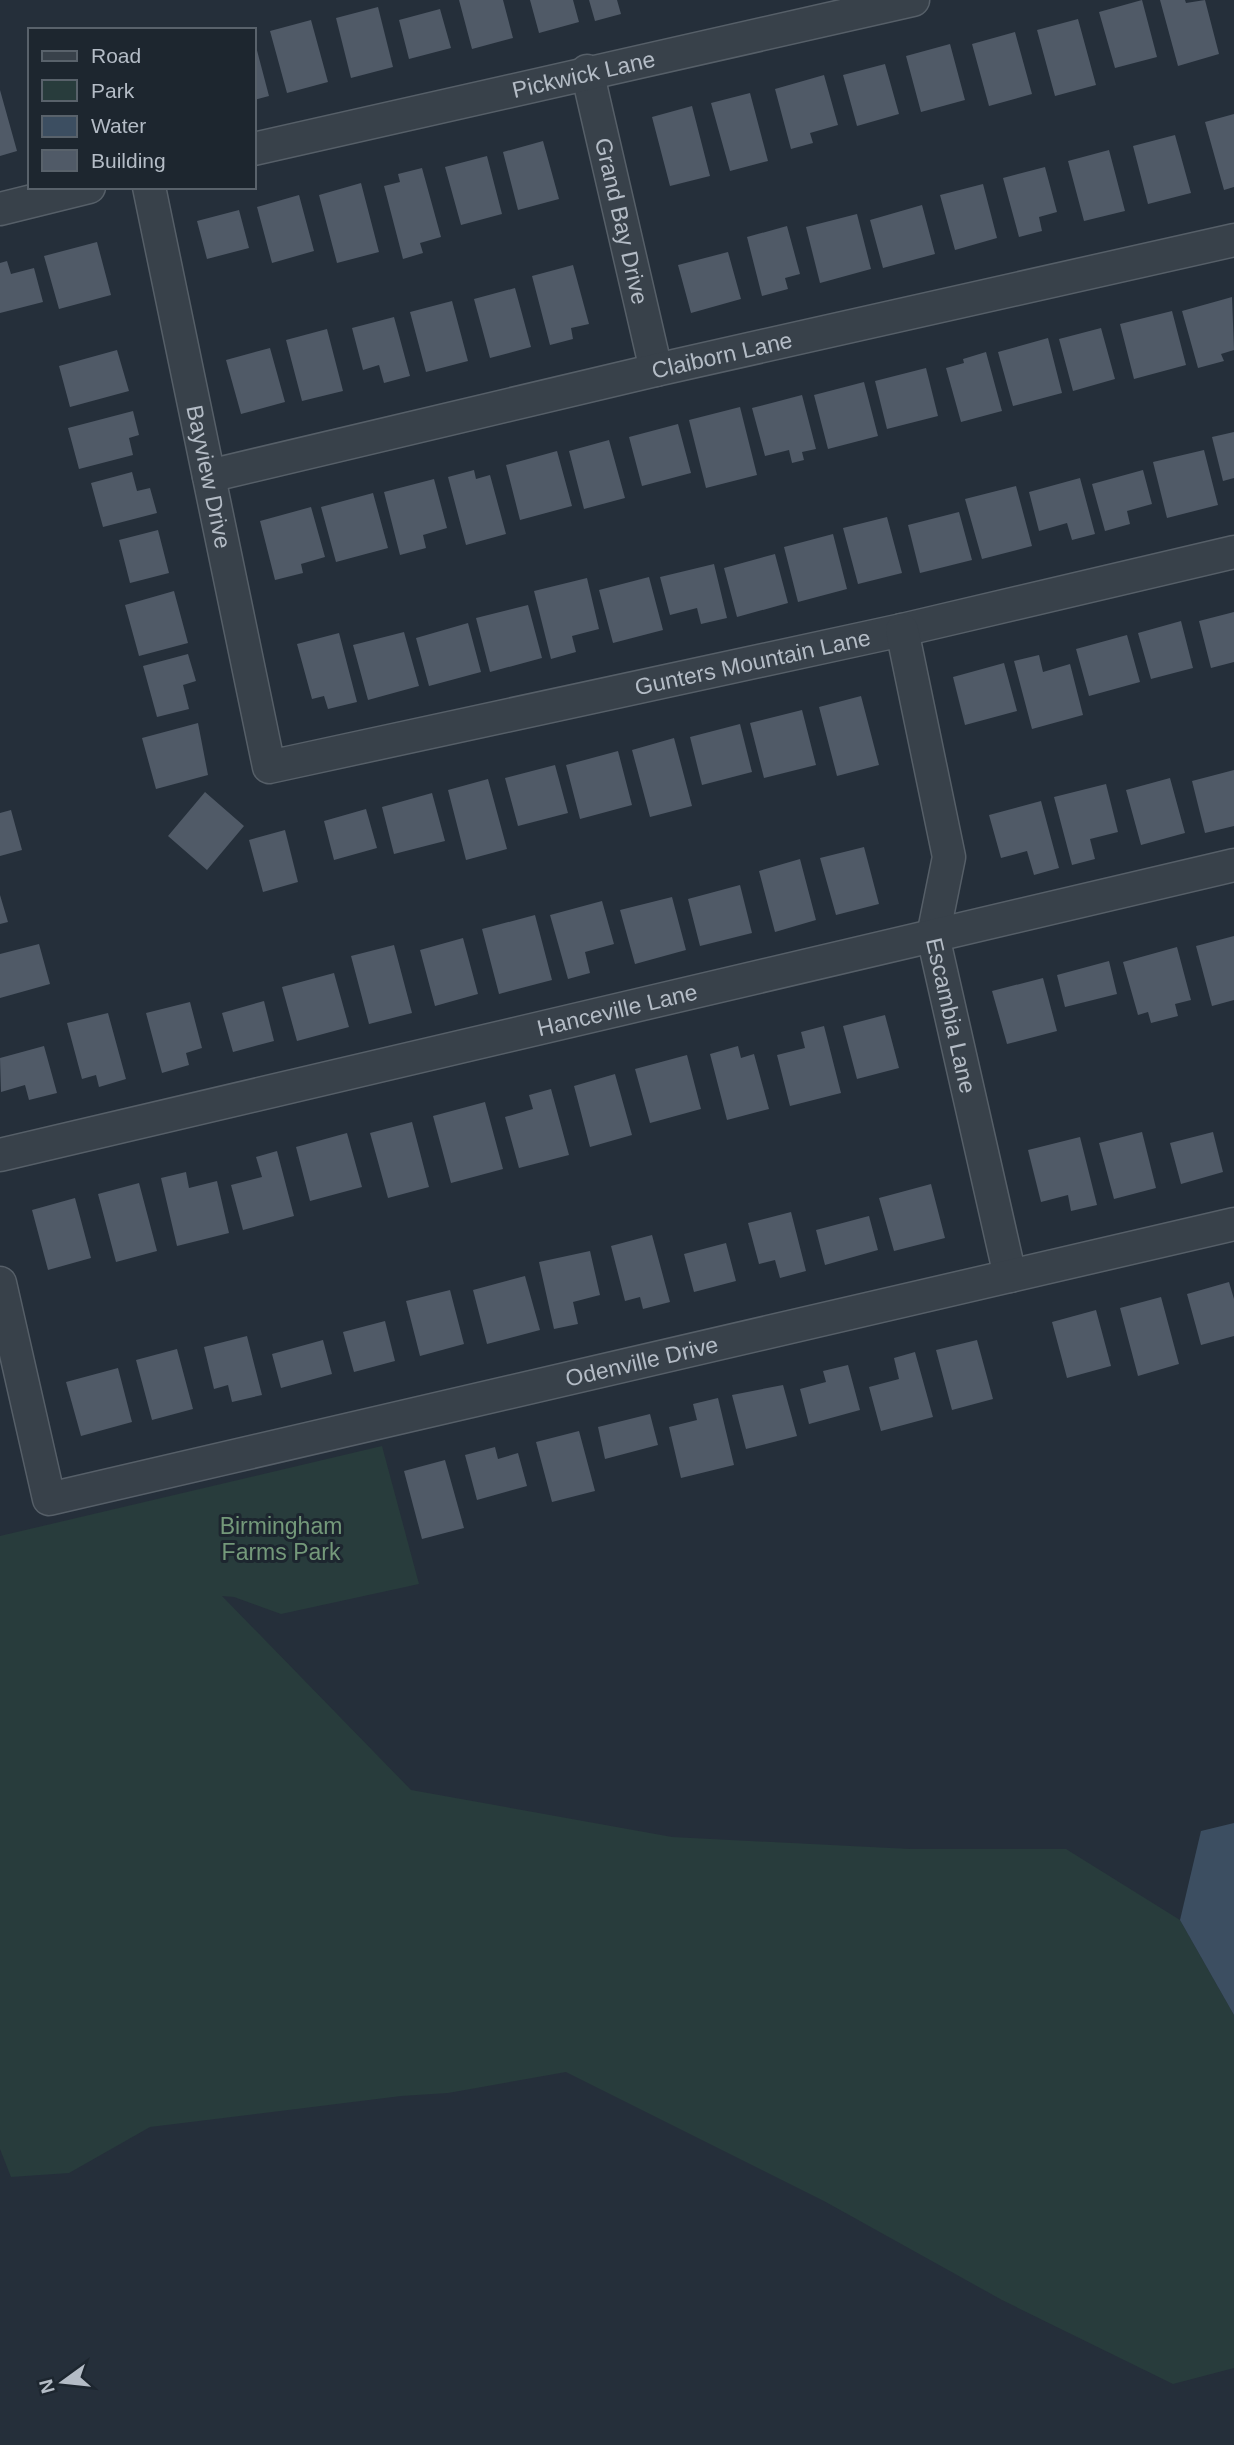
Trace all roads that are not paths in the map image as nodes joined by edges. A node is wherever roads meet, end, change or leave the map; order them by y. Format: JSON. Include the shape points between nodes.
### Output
{"nodes":[{"id":1,"x":913,"y":0,"type":"edge"},
{"id":2,"x":587,"y":71,"type":"junction"},
{"id":3,"x":256,"y":149,"type":"edge"},
{"id":4,"x":81,"y":189,"type":"edge"},
{"id":5,"x":149,"y":189,"type":"edge"},
{"id":6,"x":0,"y":209,"type":"edge"},
{"id":7,"x":1234,"y":240,"type":"edge"},
{"id":8,"x":656,"y":370,"type":"junction"},
{"id":9,"x":209,"y":476,"type":"junction"},
{"id":10,"x":1234,"y":552,"type":"edge"},
{"id":11,"x":902,"y":629,"type":"junction"},
{"id":12,"x":269,"y":767,"type":"joint"},
{"id":13,"x":1234,"y":865,"type":"edge"},
{"id":14,"x":933,"y":936,"type":"junction"},
{"id":15,"x":0,"y":1155,"type":"edge"},
{"id":16,"x":1234,"y":1224,"type":"edge"},
{"id":17,"x":1010,"y":1276,"type":"junction"},
{"id":18,"x":0,"y":1283,"type":"edge"}],
"edges":[{"from":1,"to":2,"type":"street","name":"Pickwick Lane"},
{"from":2,"to":3,"type":"street","name":"Pickwick Lane"},
{"from":2,"to":8,"type":"street","name":"Grand Bay Drive"},
{"from":4,"to":6,"type":"street"},
{"from":5,"to":9,"type":"street","name":"Bayview Drive"},
{"from":7,"to":8,"type":"street","name":"Claiborn Lane"},
{"from":8,"to":9,"type":"street","name":"Claiborn Lane"},
{"from":9,"to":12,"type":"street","name":"Bayview Drive"},
{"from":10,"to":11,"type":"street","name":"Gunters Mountain Lane"},
{"from":11,"to":12,"type":"street","name":"Gunters Mountain Lane"},
{"from":11,"to":14,"type":"street","name":"Escambia Lane","via":[[949,857]]},
{"from":13,"to":14,"type":"street","name":"Hanceville Lane"},
{"from":14,"to":15,"type":"street","name":"Hanceville Lane"},
{"from":14,"to":17,"type":"street","name":"Escambia Lane"},
{"from":16,"to":17,"type":"street","name":"Odenville Drive"},
{"from":17,"to":18,"type":"street","name":"Odenville Drive","via":[[49,1499]]}]}
